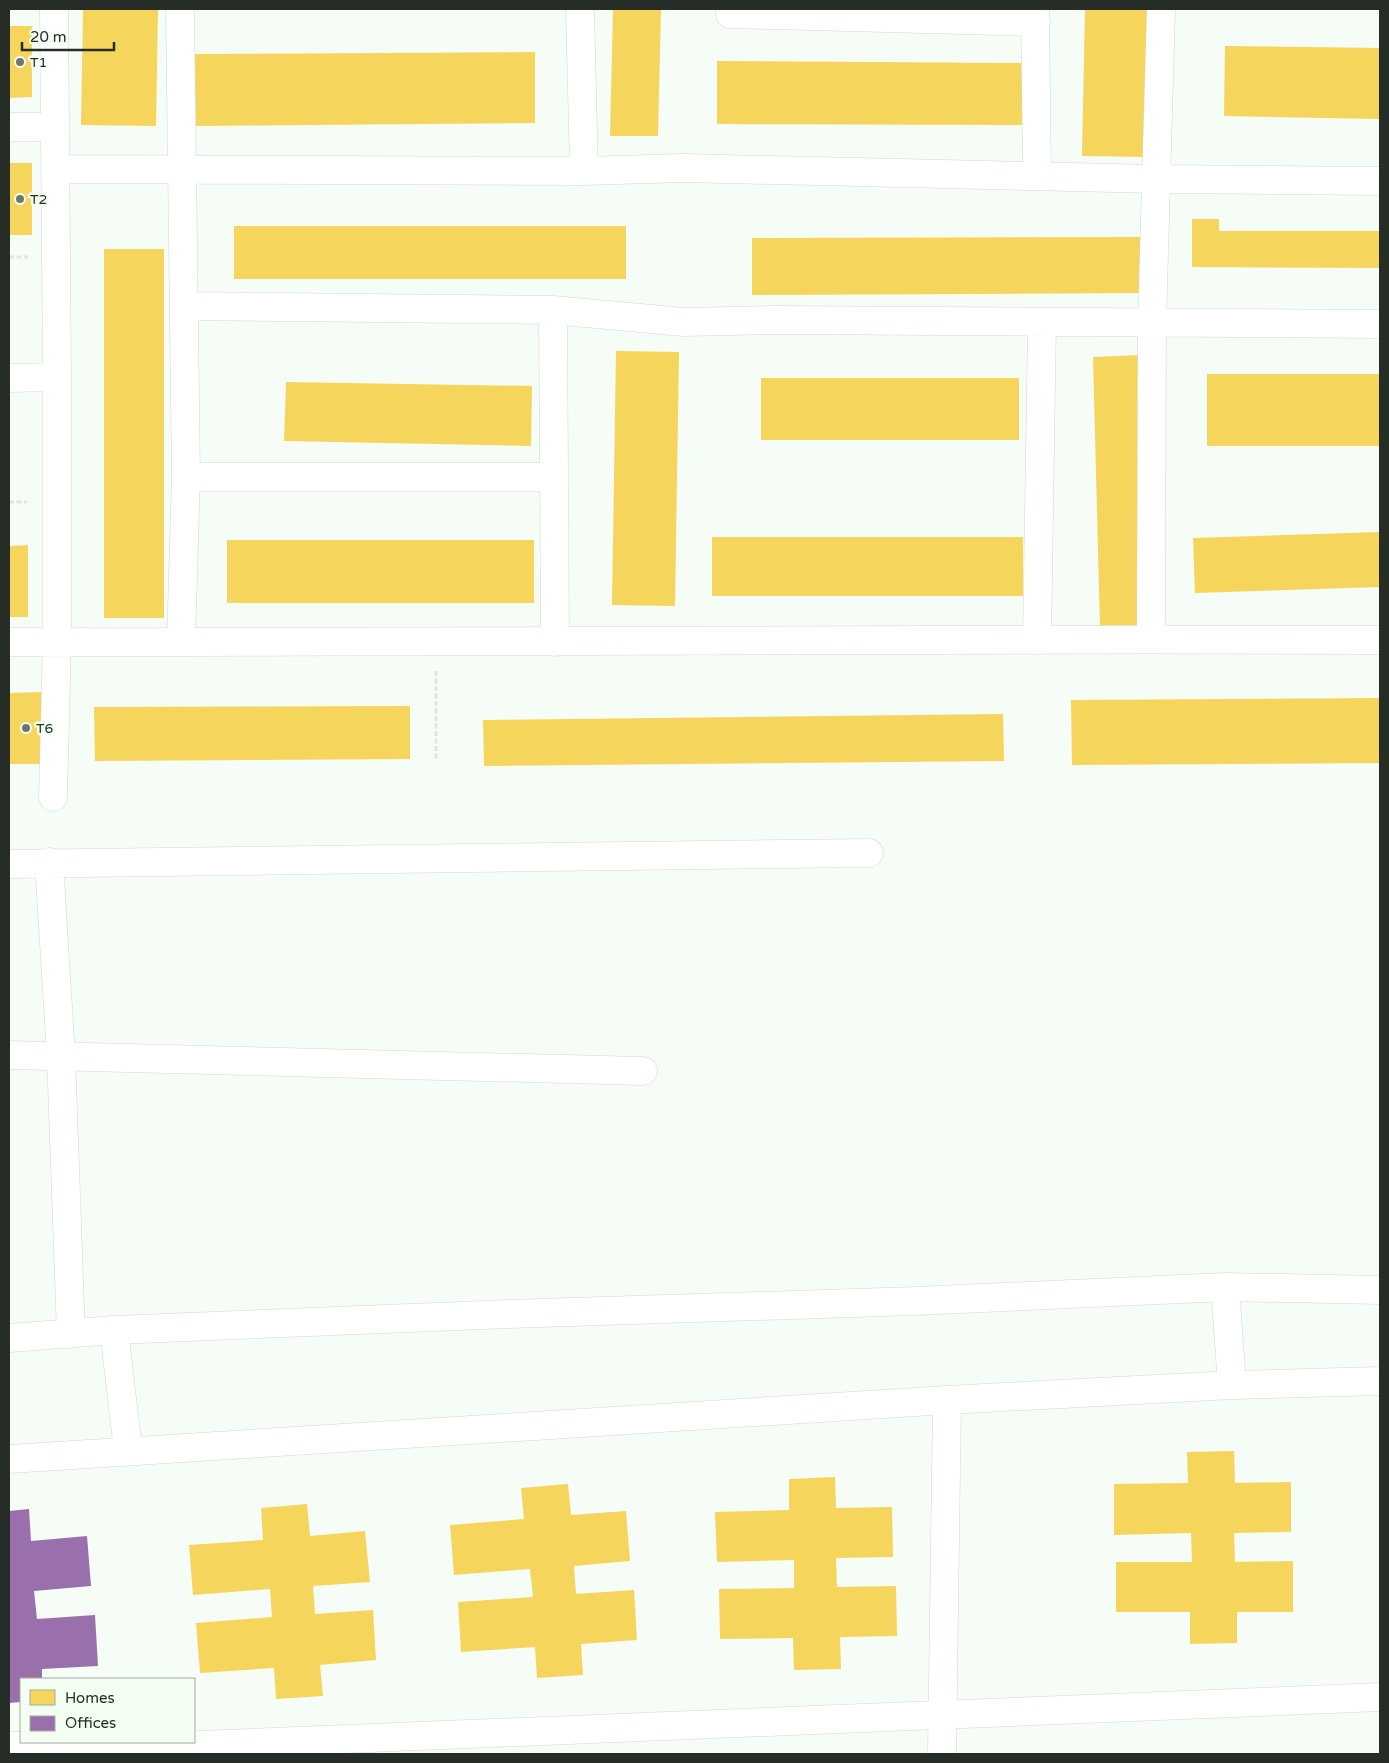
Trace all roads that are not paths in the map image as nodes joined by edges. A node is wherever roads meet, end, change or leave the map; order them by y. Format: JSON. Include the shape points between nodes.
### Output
{"nodes":[{"id":1,"x":54,"y":9,"type":"edge"},
{"id":2,"x":180,"y":9,"type":"edge"},
{"id":3,"x":580,"y":9,"type":"edge"},
{"id":4,"x":1161,"y":9,"type":"edge"},
{"id":5,"x":730,"y":14,"type":"dead end"},
{"id":6,"x":1035,"y":15,"type":"edge"},
{"id":7,"x":9,"y":127,"type":"edge"},
{"id":8,"x":55,"y":127,"type":"junction"},
{"id":9,"x":181,"y":168,"type":"junction"},
{"id":10,"x":55,"y":169,"type":"junction"},
{"id":11,"x":584,"y":171,"type":"junction"},
{"id":12,"x":1037,"y":176,"type":"junction"},
{"id":13,"x":1157,"y":179,"type":"junction"},
{"id":14,"x":1380,"y":181,"type":"edge"},
{"id":15,"x":185,"y":306,"type":"junction"},
{"id":16,"x":553,"y":310,"type":"junction"},
{"id":17,"x":1042,"y":322,"type":"junction"},
{"id":18,"x":1152,"y":323,"type":"junction"},
{"id":19,"x":1380,"y":324,"type":"edge"},
{"id":20,"x":9,"y":378,"type":"edge"},
{"id":21,"x":57,"y":378,"type":"junction"},
{"id":22,"x":186,"y":477,"type":"junction"},
{"id":23,"x":554,"y":477,"type":"junction"},
{"id":24,"x":1151,"y":639,"type":"junction"},
{"id":25,"x":1037,"y":640,"type":"junction"},
{"id":26,"x":1380,"y":640,"type":"edge"},
{"id":27,"x":9,"y":642,"type":"edge"},
{"id":28,"x":57,"y":642,"type":"junction"},
{"id":29,"x":181,"y":642,"type":"junction"},
{"id":30,"x":555,"y":642,"type":"junction"},
{"id":31,"x":53,"y":797,"type":"dead end"},
{"id":32,"x":868,"y":853,"type":"dead end"},
{"id":33,"x":49,"y":862,"type":"junction"},
{"id":34,"x":9,"y":864,"type":"edge"},
{"id":35,"x":9,"y":1055,"type":"edge"},
{"id":36,"x":62,"y":1056,"type":"junction"},
{"id":37,"x":644,"y":1071,"type":"dead end"},
{"id":38,"x":1225,"y":1287,"type":"junction"},
{"id":39,"x":1380,"y":1290,"type":"edge"},
{"id":40,"x":114,"y":1330,"type":"junction"},
{"id":41,"x":71,"y":1334,"type":"junction"},
{"id":42,"x":9,"y":1338,"type":"edge"},
{"id":43,"x":1380,"y":1381,"type":"edge"},
{"id":44,"x":1232,"y":1385,"type":"junction"},
{"id":45,"x":948,"y":1400,"type":"junction"},
{"id":46,"x":128,"y":1450,"type":"junction"},
{"id":47,"x":9,"y":1459,"type":"edge"},
{"id":48,"x":1380,"y":1697,"type":"edge"},
{"id":49,"x":943,"y":1714,"type":"junction"},
{"id":50,"x":9,"y":1746,"type":"edge"},
{"id":51,"x":199,"y":1750,"type":"edge"},
{"id":52,"x":942,"y":1754,"type":"edge"}],
"edges":[{"from":1,"to":8,"type":"street"},
{"from":2,"to":9,"type":"street"},
{"from":3,"to":11,"type":"street"},
{"from":4,"to":13,"type":"street"},
{"from":5,"to":6,"type":"street"},
{"from":6,"to":12,"type":"street"},
{"from":7,"to":8,"type":"street"},
{"from":8,"to":10,"type":"street"},
{"from":9,"to":10,"type":"street"},
{"from":9,"to":11,"type":"street"},
{"from":9,"to":15,"type":"street"},
{"from":10,"to":21,"type":"street"},
{"from":11,"to":12,"type":"street","via":[[683,168]]},
{"from":12,"to":13,"type":"street"},
{"from":13,"to":14,"type":"street"},
{"from":13,"to":18,"type":"street"},
{"from":15,"to":16,"type":"street"},
{"from":15,"to":22,"type":"street"},
{"from":16,"to":17,"type":"street","via":[[684,322]]},
{"from":16,"to":23,"type":"street"},
{"from":17,"to":18,"type":"street"},
{"from":17,"to":25,"type":"street"},
{"from":18,"to":19,"type":"street"},
{"from":18,"to":24,"type":"street"},
{"from":20,"to":21,"type":"street"},
{"from":21,"to":28,"type":"street"},
{"from":22,"to":23,"type":"street"},
{"from":22,"to":29,"type":"street"},
{"from":23,"to":30,"type":"street"},
{"from":24,"to":25,"type":"street"},
{"from":24,"to":26,"type":"street"},
{"from":25,"to":30,"type":"street"},
{"from":27,"to":28,"type":"street"},
{"from":28,"to":29,"type":"street"},
{"from":28,"to":31,"type":"street"},
{"from":29,"to":30,"type":"street"},
{"from":32,"to":33,"type":"street"},
{"from":33,"to":34,"type":"street"},
{"from":33,"to":36,"type":"street"},
{"from":35,"to":36,"type":"street"},
{"from":36,"to":37,"type":"street"},
{"from":36,"to":41,"type":"street"},
{"from":38,"to":39,"type":"street"},
{"from":38,"to":40,"type":"street"},
{"from":38,"to":44,"type":"street"},
{"from":40,"to":41,"type":"street"},
{"from":40,"to":46,"type":"street"},
{"from":41,"to":42,"type":"street"},
{"from":43,"to":44,"type":"street"},
{"from":44,"to":45,"type":"street"},
{"from":45,"to":46,"type":"street"},
{"from":45,"to":49,"type":"street"},
{"from":46,"to":47,"type":"street"},
{"from":48,"to":49,"type":"street"},
{"from":49,"to":51,"type":"street"},
{"from":49,"to":52,"type":"street"},
{"from":50,"to":51,"type":"street"}]}
